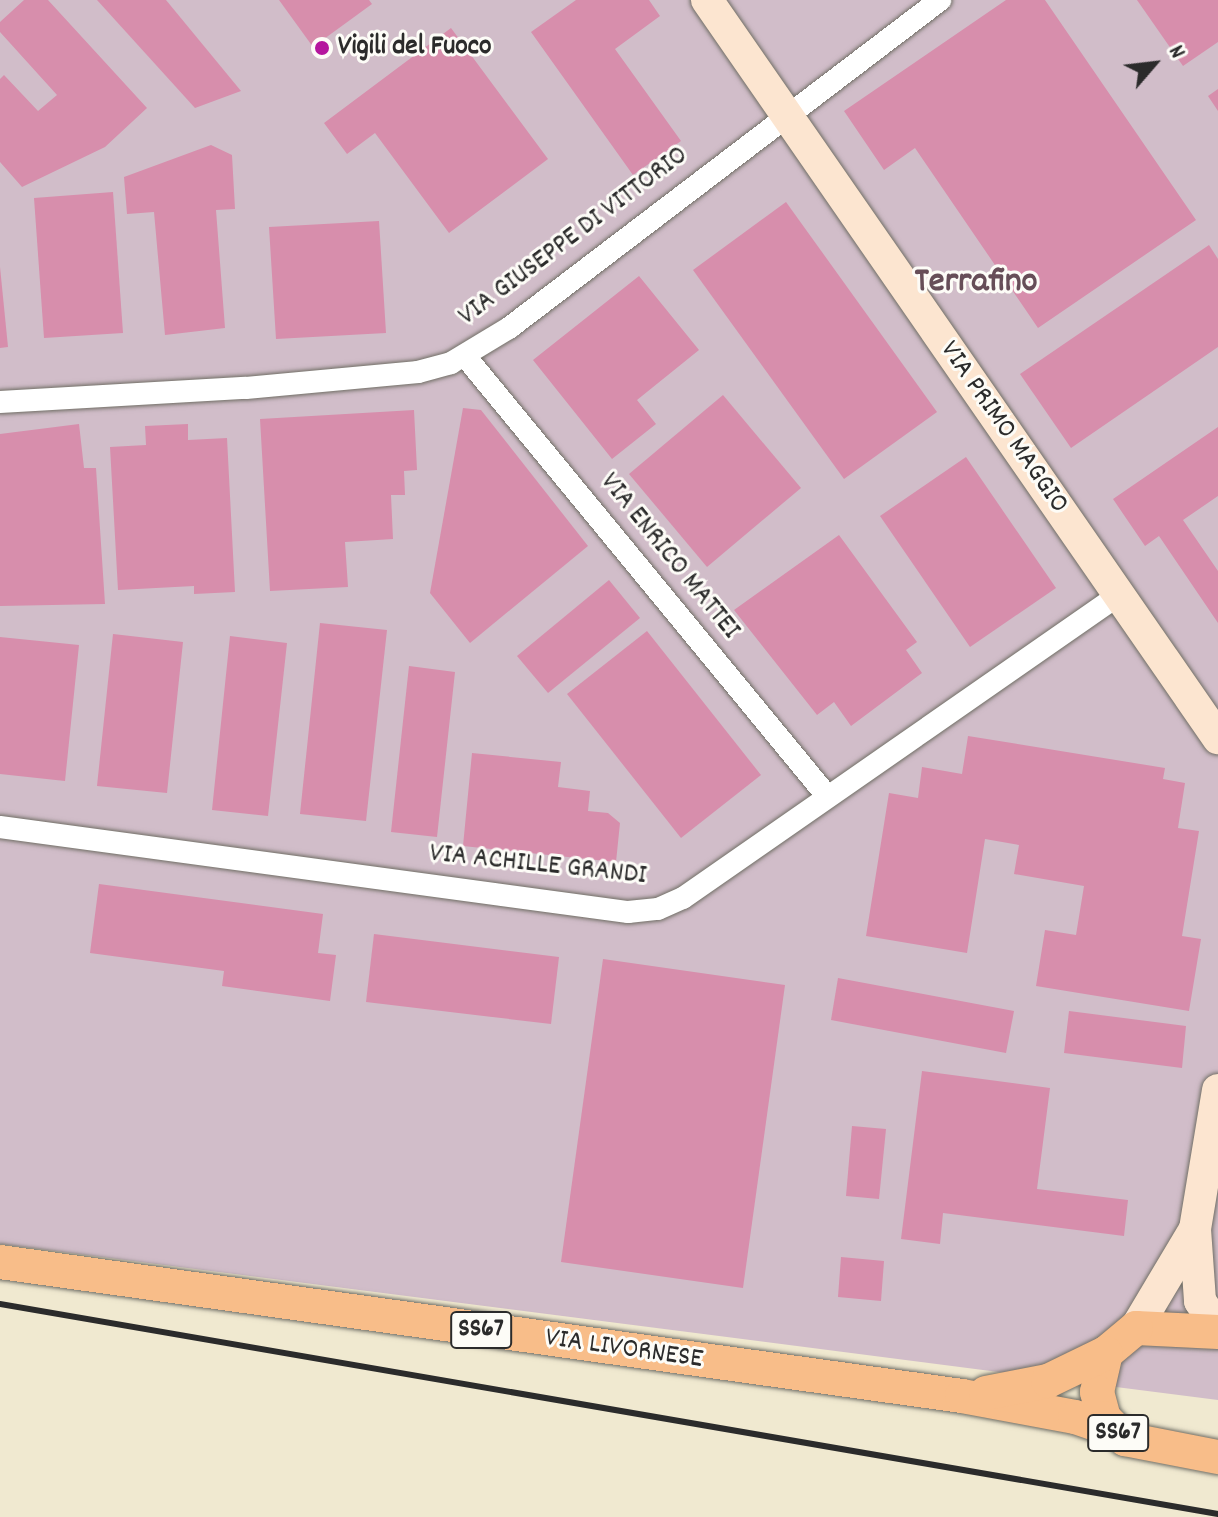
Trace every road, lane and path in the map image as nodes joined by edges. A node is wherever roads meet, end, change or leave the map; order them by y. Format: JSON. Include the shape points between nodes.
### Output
{"nodes":[{"id":1,"x":707,"y":0,"type":"edge"},
{"id":2,"x":940,"y":0,"type":"edge"},
{"id":3,"x":786,"y":114,"type":"junction"},
{"id":4,"x":465,"y":356,"type":"junction"},
{"id":5,"x":0,"y":402,"type":"edge"},
{"id":6,"x":1120,"y":594,"type":"junction"},
{"id":7,"x":1218,"y":738,"type":"edge"},
{"id":8,"x":827,"y":796,"type":"junction"},
{"id":9,"x":0,"y":827,"type":"edge"},
{"id":10,"x":1218,"y":1090,"type":"edge"},
{"id":11,"x":1204,"y":1219,"type":"edge"},
{"id":12,"x":0,"y":1262,"type":"edge"},
{"id":13,"x":1207,"y":1262,"type":"edge"},
{"id":14,"x":1136,"y":1328,"type":"junction"},
{"id":15,"x":1218,"y":1330,"type":"edge"},
{"id":16,"x":1106,"y":1353,"type":"junction"},
{"id":17,"x":962,"y":1396,"type":"junction"},
{"id":18,"x":1113,"y":1430,"type":"junction"},
{"id":19,"x":1218,"y":1457,"type":"edge"}],
"edges":[{"from":1,"to":3,"type":"main road","name":"VIA PRIMO MAGGIO"},
{"from":2,"to":3,"type":"street","name":"VIA GIUSEPPE DI VITTORIO"},
{"from":3,"to":4,"type":"street","name":"VIA GIUSEPPE DI VITTORIO","via":[[509,328]]},
{"from":3,"to":6,"type":"main road","name":"VIA PRIMO MAGGIO"},
{"from":4,"to":5,"type":"street","name":"VIA GIUSEPPE DI VITTORIO","via":[[436,369],[402,373]]},
{"from":4,"to":8,"type":"street","name":"VIA ENRICO MATTEI"},
{"from":6,"to":7,"type":"main road","name":"VIA PRIMO MAGGIO"},
{"from":6,"to":8,"type":"street","name":"VIA ACHILLE GRANDI"},
{"from":8,"to":9,"type":"street","name":"VIA ACHILLE GRANDI","via":[[683,898],[642,912]]},
{"from":10,"to":11,"type":"main road"},
{"from":11,"to":13,"type":"main road"},
{"from":11,"to":14,"type":"main road"},
{"from":12,"to":17,"type":"main road","name":"VIA LIVORNESE","number":"SS67"},
{"from":13,"to":15,"type":"main road","via":[[1200,1301]]},
{"from":14,"to":15,"type":"main road"},
{"from":14,"to":16,"type":"main road","name":"VIA LIVORNESE","number":"SS67"},
{"from":16,"to":17,"type":"main road","name":"VIA LIVORNESE","number":"SS67","via":[[1048,1381]]},
{"from":16,"to":18,"type":"main road","number":"SS67","via":[[1097,1392]]},
{"from":17,"to":18,"type":"main road","name":"VIA LIVORNESE","number":"SS67","via":[[1075,1417]]},
{"from":18,"to":19,"type":"main road","name":"VIA LIVORNESE","number":"SS67","via":[[1140,1446]]}]}
